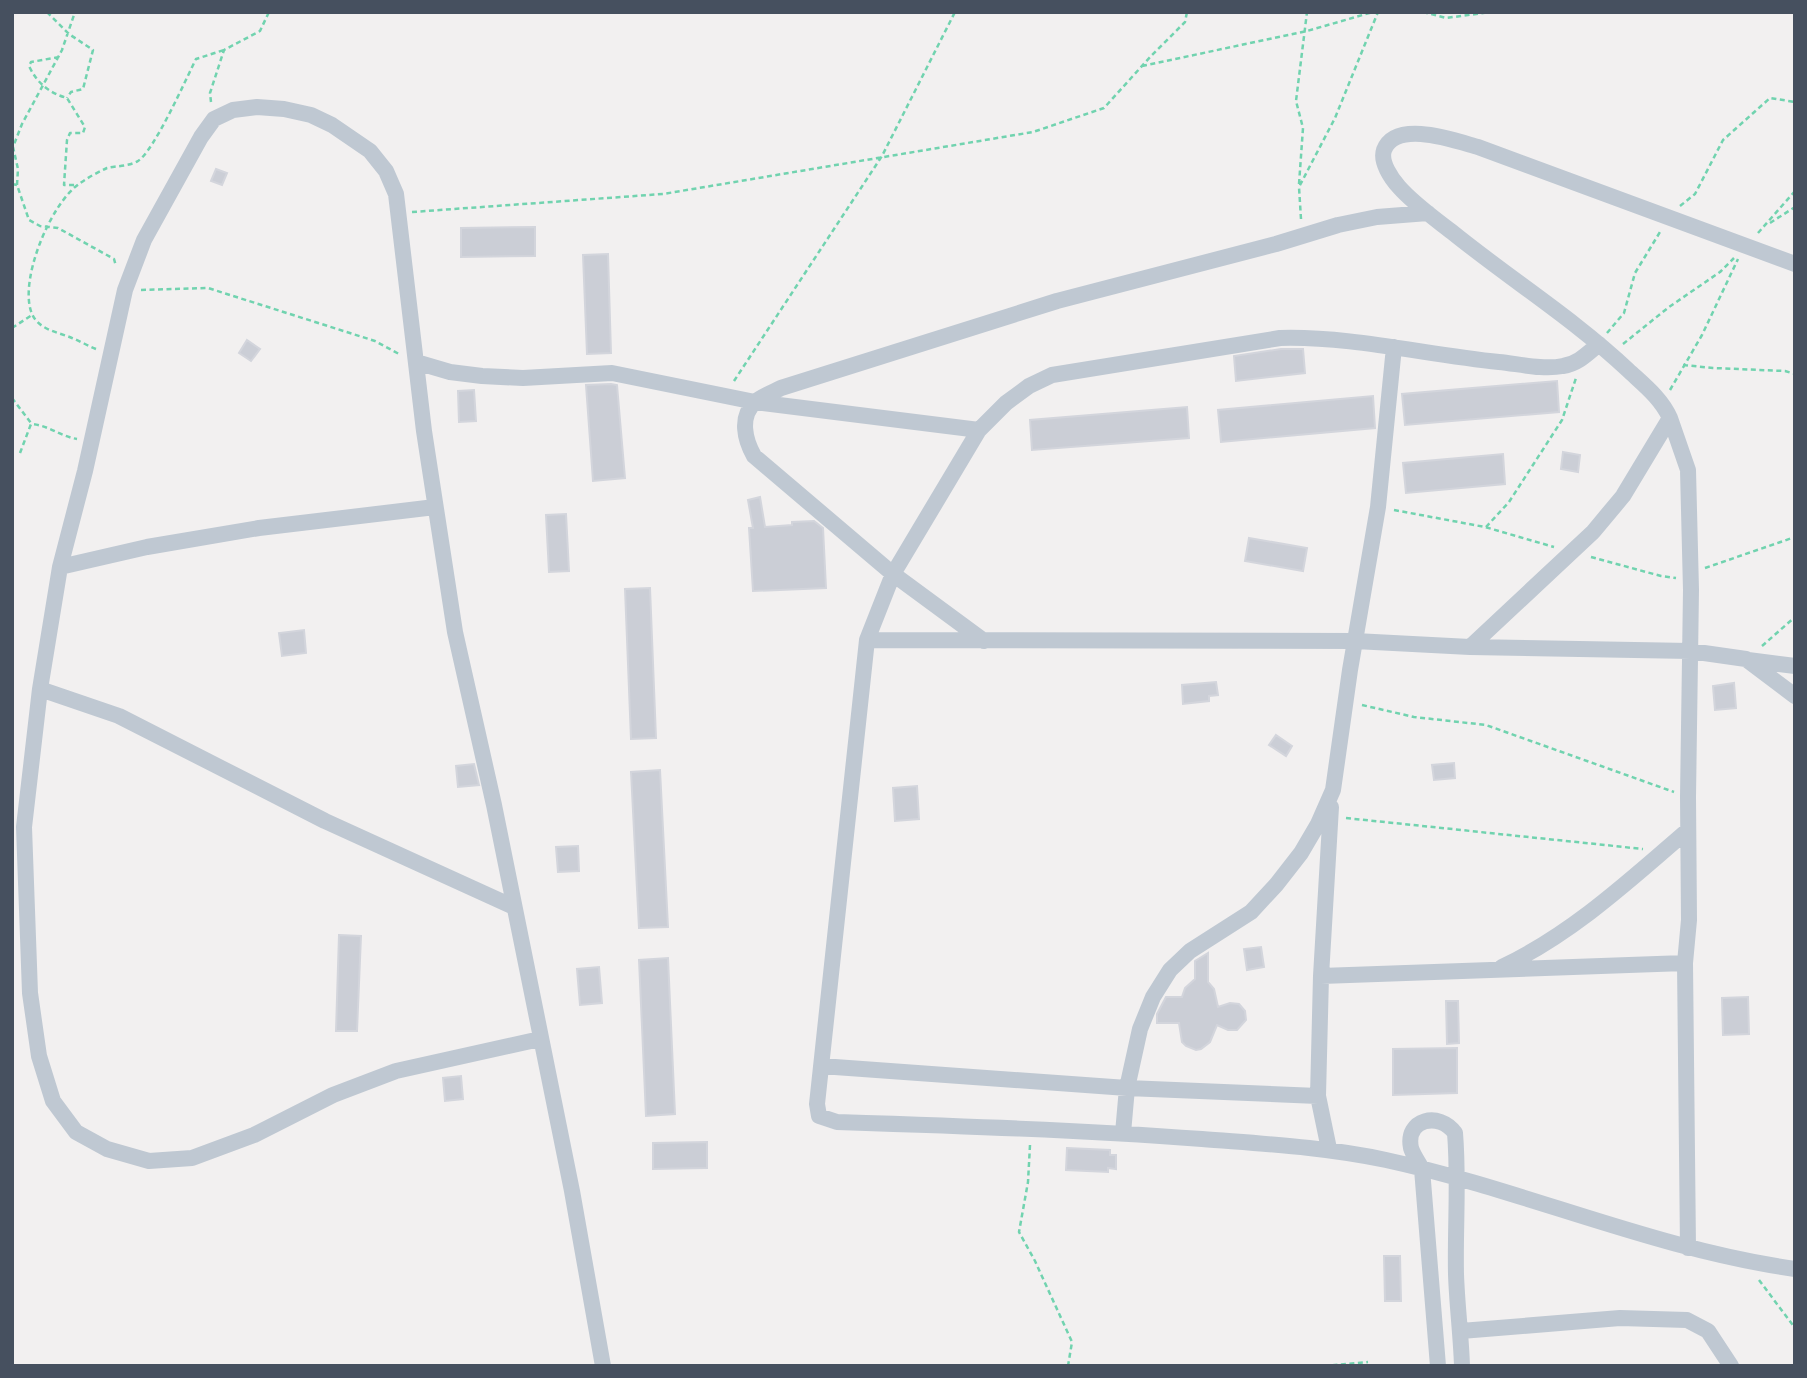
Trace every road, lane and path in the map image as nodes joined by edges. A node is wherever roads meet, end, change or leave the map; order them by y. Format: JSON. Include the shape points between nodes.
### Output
{"nodes":[{"id":1,"x":47,"y":12,"type":"edge"},
{"id":2,"x":75,"y":12,"type":"edge"},
{"id":3,"x":269,"y":12,"type":"edge"},
{"id":4,"x":955,"y":12,"type":"edge"},
{"id":5,"x":1187,"y":12,"type":"edge"},
{"id":6,"x":1307,"y":12,"type":"edge"},
{"id":7,"x":1376,"y":12,"type":"edge"},
{"id":8,"x":1423,"y":12,"type":"edge"},
{"id":9,"x":1491,"y":12,"type":"edge"},
{"id":10,"x":1562,"y":12,"type":"edge"},
{"id":11,"x":1595,"y":12,"type":"edge"},
{"id":12,"x":1304,"y":32,"type":"junction"},
{"id":13,"x":69,"y":34,"type":"junction"},
{"id":14,"x":224,"y":50,"type":"junction"},
{"id":15,"x":58,"y":57,"type":"junction"},
{"id":16,"x":1142,"y":66,"type":"junction"},
{"id":17,"x":42,"y":86,"type":"junction"},
{"id":18,"x":67,"y":98,"type":"junction"},
{"id":19,"x":1795,"y":102,"type":"edge"},
{"id":20,"x":215,"y":119,"type":"junction"},
{"id":21,"x":882,"y":156,"type":"junction"},
{"id":22,"x":12,"y":184,"type":"edge"},
{"id":23,"x":18,"y":185,"type":"junction"},
{"id":24,"x":77,"y":185,"type":"junction"},
{"id":25,"x":1299,"y":187,"type":"junction"},
{"id":26,"x":1795,"y":191,"type":"edge"},
{"id":27,"x":1795,"y":207,"type":"edge"},
{"id":28,"x":399,"y":213,"type":"junction"},
{"id":29,"x":1428,"y":213,"type":"junction"},
{"id":30,"x":1664,"y":218,"type":"junction"},
{"id":31,"x":1767,"y":225,"type":"junction"},
{"id":32,"x":47,"y":227,"type":"junction"},
{"id":33,"x":1302,"y":236,"type":"junction"},
{"id":34,"x":1745,"y":247,"type":"junction"},
{"id":35,"x":1795,"y":264,"type":"edge"},
{"id":36,"x":125,"y":290,"type":"junction"},
{"id":37,"x":32,"y":315,"type":"junction"},
{"id":38,"x":12,"y":328,"type":"edge"},
{"id":39,"x":1394,"y":347,"type":"junction"},
{"id":40,"x":1605,"y":349,"type":"junction"},
{"id":41,"x":1583,"y":359,"type":"junction"},
{"id":42,"x":110,"y":362,"type":"junction"},
{"id":43,"x":416,"y":362,"type":"junction"},
{"id":44,"x":1683,"y":365,"type":"junction"},
{"id":45,"x":1795,"y":374,"type":"edge"},
{"id":46,"x":724,"y":396,"type":"junction"},
{"id":47,"x":12,"y":398,"type":"edge"},
{"id":48,"x":755,"y":402,"type":"junction"},
{"id":49,"x":1667,"y":411,"type":"junction"},
{"id":50,"x":31,"y":424,"type":"junction"},
{"id":51,"x":979,"y":430,"type":"junction"},
{"id":52,"x":93,"y":435,"type":"junction"},
{"id":53,"x":20,"y":453,"type":"dead end"},
{"id":54,"x":1378,"y":506,"type":"junction"},
{"id":55,"x":435,"y":508,"type":"junction"},
{"id":56,"x":1485,"y":527,"type":"junction"},
{"id":57,"x":1795,"y":537,"type":"edge"},
{"id":58,"x":1572,"y":552,"type":"junction"},
{"id":59,"x":60,"y":567,"type":"junction"},
{"id":60,"x":1691,"y":573,"type":"junction"},
{"id":61,"x":893,"y":574,"type":"junction"},
{"id":62,"x":1795,"y":617,"type":"edge"},
{"id":63,"x":867,"y":640,"type":"junction"},
{"id":64,"x":1355,"y":641,"type":"junction"},
{"id":65,"x":984,"y":642,"type":"junction"},
{"id":66,"x":1470,"y":647,"type":"junction"},
{"id":67,"x":1690,"y":651,"type":"junction"},
{"id":68,"x":1746,"y":660,"type":"junction"},
{"id":69,"x":1795,"y":666,"type":"edge"},
{"id":70,"x":40,"y":689,"type":"junction"},
{"id":71,"x":1795,"y":696,"type":"edge"},
{"id":72,"x":1345,"y":701,"type":"junction"},
{"id":73,"x":1333,"y":790,"type":"junction"},
{"id":74,"x":1688,"y":797,"type":"junction"},
{"id":75,"x":1329,"y":816,"type":"junction"},
{"id":76,"x":18,"y":827,"type":"edge"},
{"id":77,"x":1688,"y":830,"type":"junction"},
{"id":78,"x":1664,"y":851,"type":"junction"},
{"id":79,"x":514,"y":907,"type":"junction"},
{"id":80,"x":1685,"y":963,"type":"junction"},
{"id":81,"x":1497,"y":969,"type":"junction"},
{"id":82,"x":1321,"y":976,"type":"junction"},
{"id":83,"x":540,"y":1039,"type":"junction"},
{"id":84,"x":821,"y":1066,"type":"junction"},
{"id":85,"x":1127,"y":1088,"type":"junction"},
{"id":86,"x":1318,"y":1096,"type":"junction"},
{"id":87,"x":1031,"y":1130,"type":"junction"},
{"id":88,"x":1123,"y":1133,"type":"junction"},
{"id":89,"x":1329,"y":1149,"type":"junction"},
{"id":90,"x":1422,"y":1169,"type":"junction"},
{"id":91,"x":1458,"y":1180,"type":"junction"},
{"id":92,"x":1688,"y":1248,"type":"junction"},
{"id":93,"x":1745,"y":1262,"type":"junction"},
{"id":94,"x":1795,"y":1269,"type":"edge"},
{"id":95,"x":1795,"y":1328,"type":"edge"},
{"id":96,"x":1461,"y":1331,"type":"junction"},
{"id":97,"x":1368,"y":1362,"type":"dead end"},
{"id":98,"x":603,"y":1366,"type":"edge"},
{"id":99,"x":1068,"y":1366,"type":"edge"},
{"id":100,"x":1324,"y":1366,"type":"edge"},
{"id":101,"x":1438,"y":1366,"type":"edge"},
{"id":102,"x":1462,"y":1366,"type":"edge"},
{"id":103,"x":1731,"y":1366,"type":"edge"}],
"edges":[{"from":1,"to":13,"type":"path"},
{"from":2,"to":13,"type":"path"},
{"from":3,"to":14,"type":"path","via":[[260,31]]},
{"from":4,"to":21,"type":"path"},
{"from":5,"to":16,"type":"path","via":[[1185,22]]},
{"from":6,"to":12,"type":"path"},
{"from":7,"to":12,"type":"path"},
{"from":7,"to":25,"type":"path","via":[[1335,118]]},
{"from":8,"to":9,"type":"path","via":[[1446,18]]},
{"from":10,"to":11,"type":"path"},
{"from":12,"to":16,"type":"path"},
{"from":12,"to":25,"type":"path","via":[[1296,101],[1303,128]]},
{"from":13,"to":15,"type":"path"},
{"from":13,"to":18,"type":"path","via":[[93,50],[83,89]]},
{"from":14,"to":20,"type":"path","via":[[210,93]]},
{"from":14,"to":24,"type":"path","via":[[196,59],[154,142],[138,161],[105,169]]},
{"from":15,"to":17,"type":"path"},
{"from":15,"to":17,"type":"path","via":[[31,62]]},
{"from":16,"to":21,"type":"path","via":[[1104,108],[1033,132]]},
{"from":17,"to":18,"type":"path"},
{"from":17,"to":23,"type":"path","via":[[13,147]]},
{"from":18,"to":24,"type":"path","via":[[85,127],[83,133],[70,133],[67,140],[64,185]]},
{"from":19,"to":30,"type":"path","via":[[1770,98],[1723,140],[1695,194]]},
{"from":20,"to":28,"type":"street","via":[[233,110],[257,107],[311,115],[332,125],[370,151],[386,171]]},
{"from":20,"to":36,"type":"street","via":[[165,198]]},
{"from":21,"to":28,"type":"path","via":[[663,194]]},
{"from":21,"to":46,"type":"path"},
{"from":22,"to":23,"type":"path"},
{"from":23,"to":32,"type":"path","via":[[29,220]]},
{"from":24,"to":32,"type":"path"},
{"from":25,"to":33,"type":"path"},
{"from":26,"to":31,"type":"path"},
{"from":27,"to":31,"type":"path"},
{"from":28,"to":43,"type":"street"},
{"from":29,"to":30,"type":"street","via":[[1400,189],[1385,166],[1382,156],[1393,139],[1419,134],[1478,147]]},
{"from":29,"to":33,"type":"street","via":[[1377,217]]},
{"from":29,"to":40,"type":"street"},
{"from":30,"to":34,"type":"street"},
{"from":30,"to":40,"type":"path","via":[[1635,273],[1624,313]]},
{"from":31,"to":34,"type":"path"},
{"from":32,"to":36,"type":"path","via":[[58,228],[114,259]]},
{"from":32,"to":37,"type":"path","via":[[32,267]]},
{"from":33,"to":48,"type":"street","via":[[1057,301],[781,388]]},
{"from":34,"to":35,"type":"street"},
{"from":34,"to":40,"type":"path","via":[[1720,272]]},
{"from":34,"to":44,"type":"path"},
{"from":36,"to":42,"type":"street"},
{"from":36,"to":43,"type":"path","via":[[208,288],[375,341]]},
{"from":37,"to":38,"type":"path"},
{"from":37,"to":42,"type":"path","via":[[49,332],[105,351]]},
{"from":39,"to":41,"type":"street","via":[[1546,367]]},
{"from":39,"to":51,"type":"street","via":[[1315,337],[1280,338],[1052,375],[1006,403]]},
{"from":39,"to":54,"type":"street"},
{"from":40,"to":41,"type":"street"},
{"from":40,"to":49,"type":"street"},
{"from":41,"to":56,"type":"path","via":[[1562,420],[1509,502]]},
{"from":42,"to":52,"type":"street"},
{"from":43,"to":46,"type":"street","via":[[482,376],[612,373]]},
{"from":43,"to":55,"type":"street"},
{"from":44,"to":45,"type":"path"},
{"from":44,"to":49,"type":"path"},
{"from":46,"to":48,"type":"street"},
{"from":47,"to":50,"type":"path"},
{"from":48,"to":51,"type":"street"},
{"from":48,"to":61,"type":"street","via":[[744,429],[754,456]]},
{"from":49,"to":58,"type":"street","via":[[1623,496]]},
{"from":49,"to":60,"type":"street","via":[[1688,470]]},
{"from":50,"to":52,"type":"path","via":[[62,436],[82,439]]},
{"from":50,"to":53,"type":"path"},
{"from":51,"to":61,"type":"street"},
{"from":52,"to":59,"type":"street"},
{"from":54,"to":56,"type":"path"},
{"from":54,"to":64,"type":"street"},
{"from":55,"to":59,"type":"street","via":[[259,528]]},
{"from":55,"to":79,"type":"street","via":[[468,696]]},
{"from":56,"to":58,"type":"path"},
{"from":57,"to":60,"type":"path"},
{"from":58,"to":60,"type":"path","via":[[1661,576],[1677,578]]},
{"from":58,"to":66,"type":"street"},
{"from":59,"to":70,"type":"street"},
{"from":60,"to":67,"type":"street"},
{"from":61,"to":63,"type":"street"},
{"from":61,"to":65,"type":"street"},
{"from":62,"to":68,"type":"path"},
{"from":63,"to":65,"type":"street"},
{"from":63,"to":84,"type":"street"},
{"from":64,"to":65,"type":"street"},
{"from":64,"to":66,"type":"street"},
{"from":64,"to":72,"type":"street"},
{"from":66,"to":67,"type":"street"},
{"from":67,"to":68,"type":"street"},
{"from":67,"to":74,"type":"street"},
{"from":68,"to":69,"type":"street"},
{"from":68,"to":71,"type":"street"},
{"from":70,"to":76,"type":"street"},
{"from":70,"to":79,"type":"street","via":[[119,716],[325,821]]},
{"from":72,"to":73,"type":"street"},
{"from":72,"to":74,"type":"path","via":[[1414,717],[1486,725]]},
{"from":73,"to":75,"type":"street"},
{"from":73,"to":85,"type":"street","via":[[1301,853],[1276,885],[1251,912],[1190,951],[1170,970],[1140,1029]]},
{"from":74,"to":77,"type":"street"},
{"from":75,"to":78,"type":"path"},
{"from":75,"to":82,"type":"street"},
{"from":76,"to":83,"type":"street","via":[[39,1056],[53,1101],[76,1132],[107,1149],[149,1161],[192,1158],[396,1071]]},
{"from":77,"to":78,"type":"street"},
{"from":77,"to":80,"type":"street"},
{"from":78,"to":81,"type":"street","via":[[1534,952]]},
{"from":79,"to":83,"type":"street"},
{"from":80,"to":81,"type":"street"},
{"from":80,"to":92,"type":"street"},
{"from":81,"to":82,"type":"street"},
{"from":82,"to":86,"type":"street"},
{"from":83,"to":98,"type":"street"},
{"from":84,"to":85,"type":"street"},
{"from":84,"to":87,"type":"street","via":[[818,1110],[819,1116],[829,1121]]},
{"from":85,"to":86,"type":"street"},
{"from":85,"to":88,"type":"street"},
{"from":86,"to":89,"type":"street"},
{"from":87,"to":88,"type":"street"},
{"from":87,"to":99,"type":"path","via":[[1019,1232],[1073,1342]]},
{"from":88,"to":89,"type":"street"},
{"from":89,"to":90,"type":"street"},
{"from":90,"to":91,"type":"street"},
{"from":90,"to":91,"type":"street","via":[[1411,1149],[1412,1137],[1418,1124],[1441,1121],[1455,1133]]},
{"from":90,"to":101,"type":"street"},
{"from":91,"to":92,"type":"street"},
{"from":91,"to":96,"type":"street","via":[[1456,1276]]},
{"from":92,"to":93,"type":"street"},
{"from":93,"to":94,"type":"street"},
{"from":93,"to":95,"type":"path"},
{"from":96,"to":102,"type":"street"},
{"from":96,"to":103,"type":"street","via":[[1620,1318],[1687,1320],[1708,1331]]},
{"from":97,"to":100,"type":"path"}]}
